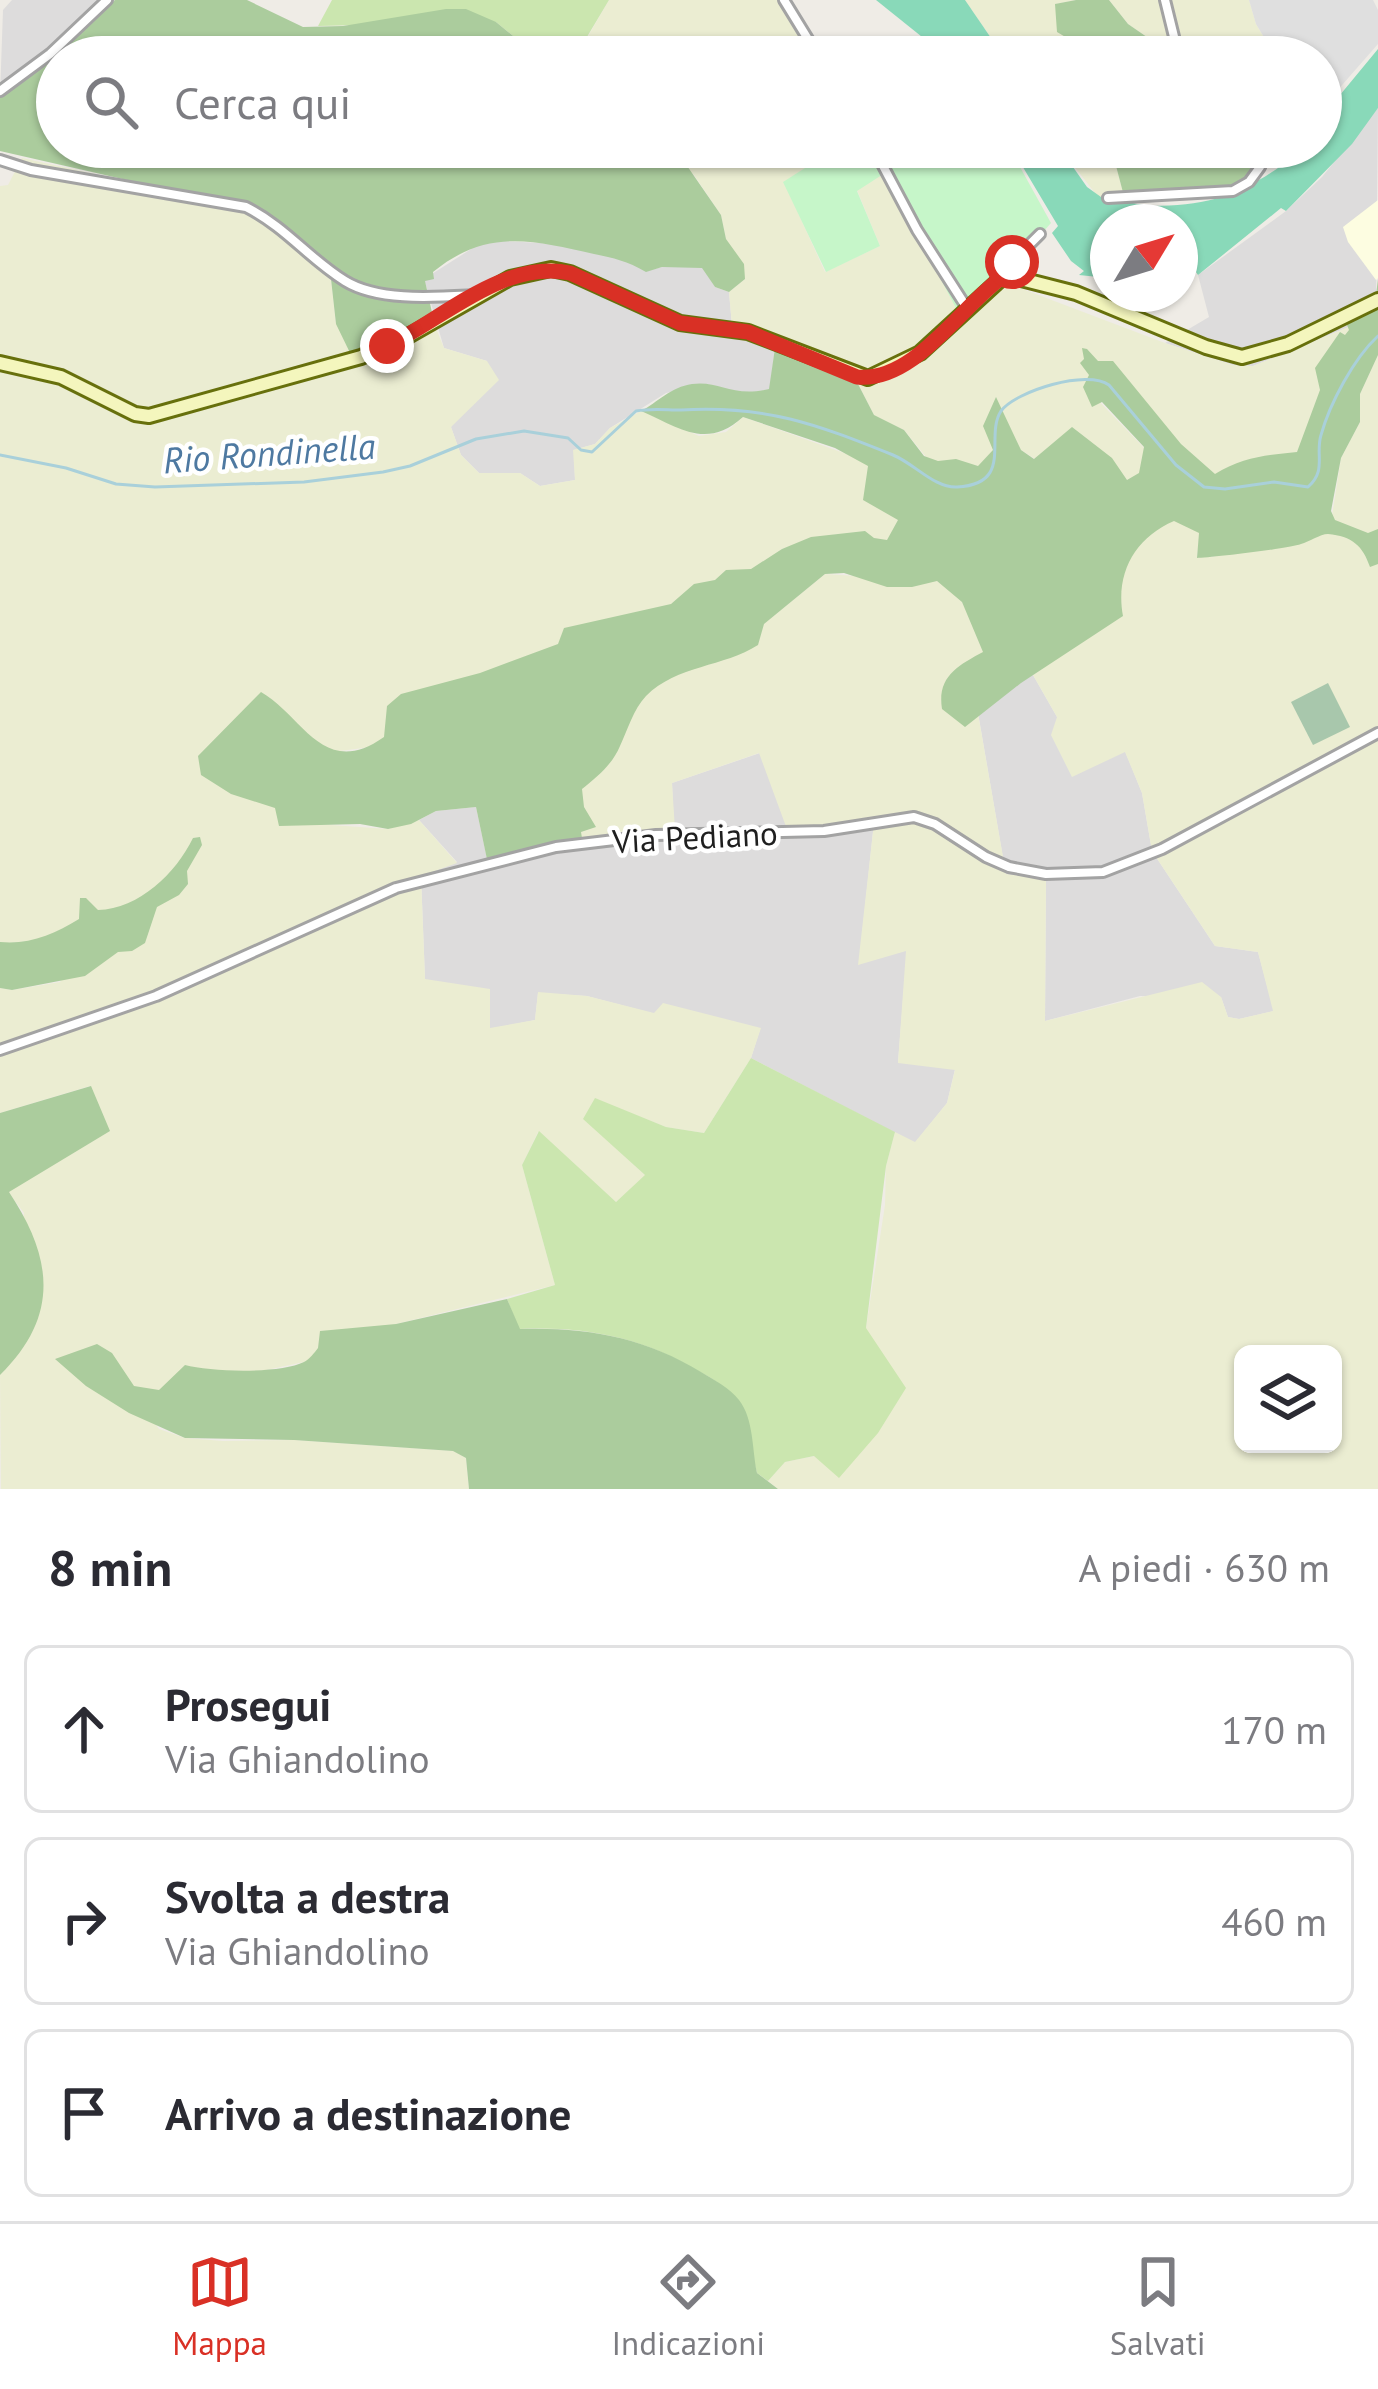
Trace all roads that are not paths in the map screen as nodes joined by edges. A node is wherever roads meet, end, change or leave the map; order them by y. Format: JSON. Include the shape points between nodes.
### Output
{"nodes":[{"id":1,"x":107,"y":0,"type":"edge"},
{"id":2,"x":784,"y":0,"type":"edge"},
{"id":3,"x":1165,"y":0,"type":"edge"},
{"id":4,"x":69,"y":36,"type":"edge"},
{"id":5,"x":806,"y":36,"type":"edge"},
{"id":6,"x":1173,"y":36,"type":"edge"},
{"id":7,"x":36,"y":64,"type":"edge"},
{"id":8,"x":0,"y":91,"type":"edge"},
{"id":9,"x":0,"y":160,"type":"edge"},
{"id":10,"x":884,"y":168,"type":"edge"},
{"id":11,"x":1260,"y":168,"type":"edge"},
{"id":12,"x":1108,"y":198,"type":"dead end"},
{"id":13,"x":1040,"y":234,"type":"dead end"},
{"id":14,"x":1005,"y":275,"type":"junction"},
{"id":15,"x":477,"y":295,"type":"junction"},
{"id":16,"x":1378,"y":301,"type":"edge"},
{"id":17,"x":967,"y":308,"type":"junction"},
{"id":18,"x":0,"y":363,"type":"edge"},
{"id":19,"x":1378,"y":733,"type":"edge"},
{"id":20,"x":0,"y":1050,"type":"edge"}],
"edges":[{"from":1,"to":4,"type":"street"},
{"from":2,"to":5,"type":"street"},
{"from":3,"to":6,"type":"street"},
{"from":7,"to":8,"type":"street"},
{"from":9,"to":15,"type":"street","via":[[246,207],[369,290]]},
{"from":10,"to":17,"type":"street"},
{"from":11,"to":12,"type":"street","via":[[1233,191]]},
{"from":13,"to":14,"type":"street"},
{"from":14,"to":16,"type":"street","via":[[1076,293],[1242,357]]},
{"from":14,"to":17,"type":"street"},
{"from":15,"to":17,"type":"street","via":[[510,278],[570,273],[680,323],[748,332],[868,378],[920,353]]},
{"from":15,"to":18,"type":"street","via":[[362,357],[149,416],[61,377]]},
{"from":19,"to":20,"type":"street","name":"Via Pediano","via":[[1162,849],[1103,872],[1009,867],[914,817],[824,831],[656,835],[556,847],[396,888],[156,996]]}]}
